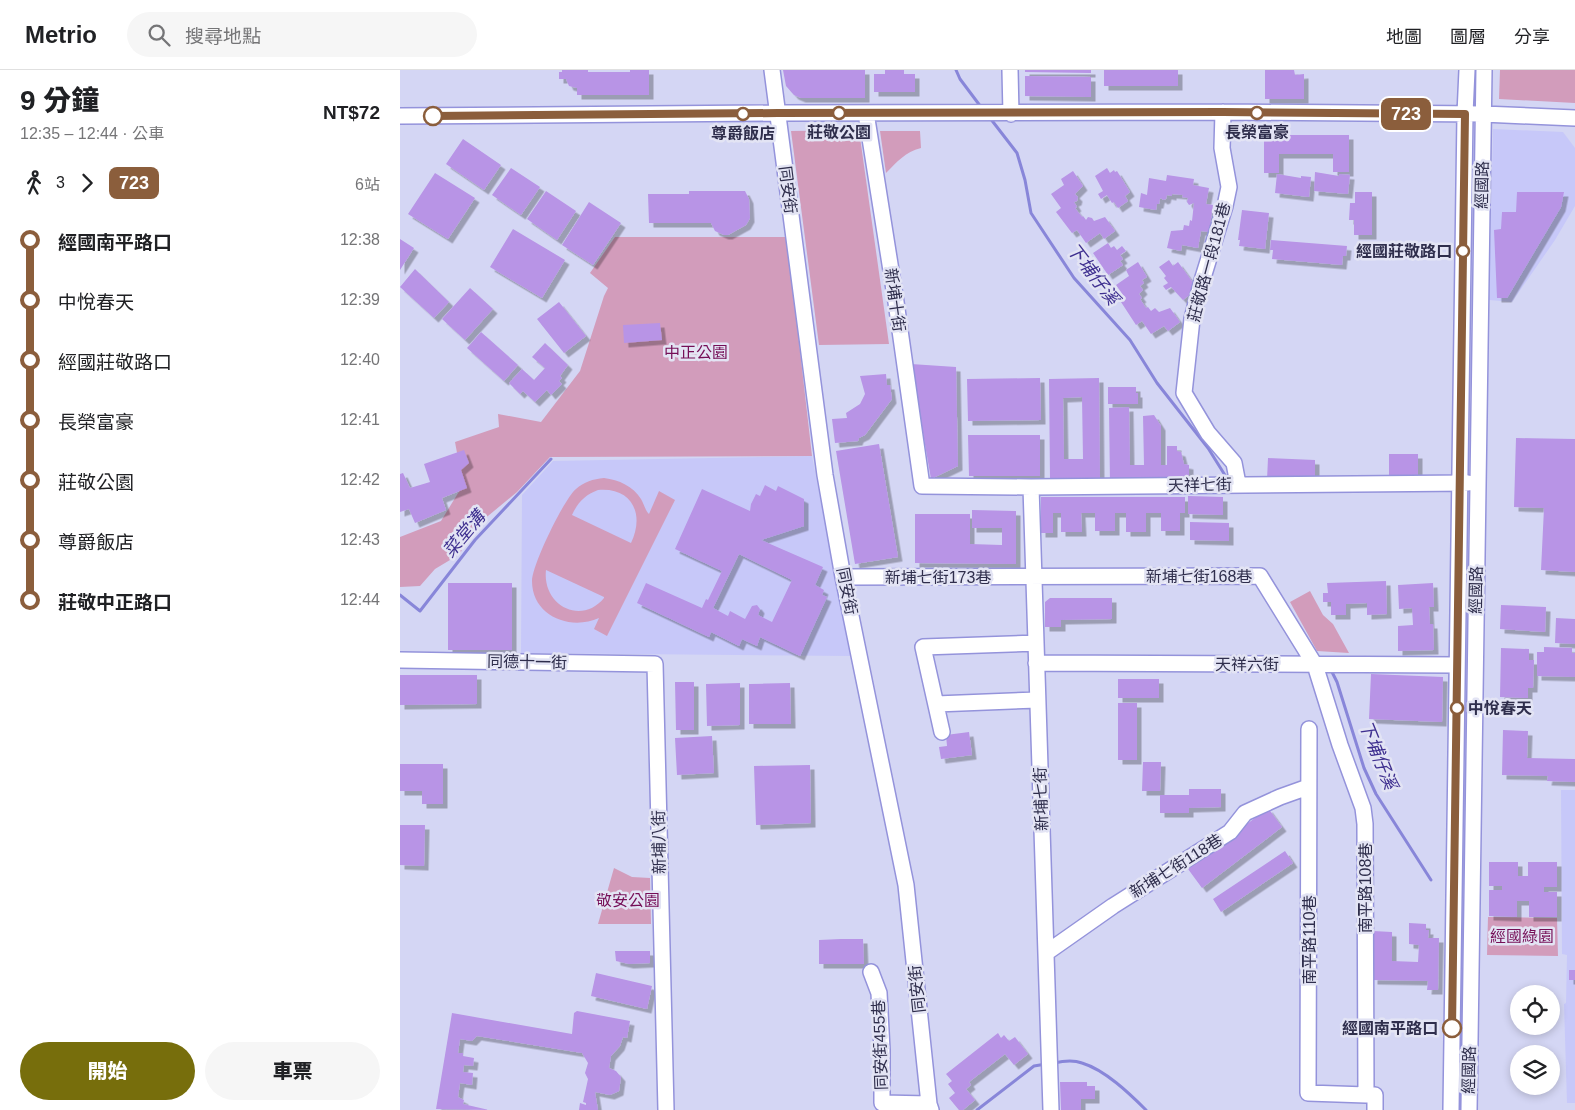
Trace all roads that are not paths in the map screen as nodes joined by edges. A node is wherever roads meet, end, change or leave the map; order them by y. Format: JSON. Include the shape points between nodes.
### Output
{"nodes":[{"id":1,"x":772,"y":70,"type":"edge"},
{"id":2,"x":1010,"y":70,"type":"edge"},
{"id":3,"x":1467,"y":70,"type":"edge"},
{"id":4,"x":1484,"y":70,"type":"edge"},
{"id":5,"x":1223,"y":112,"type":"junction"},
{"id":6,"x":778,"y":113,"type":"junction"},
{"id":7,"x":866,"y":113,"type":"junction"},
{"id":8,"x":1006,"y":114,"type":"junction"},
{"id":9,"x":1465,"y":114,"type":"junction"},
{"id":10,"x":1483,"y":114,"type":"junction"},
{"id":11,"x":400,"y":116,"type":"edge"},
{"id":12,"x":1575,"y":118,"type":"edge"},
{"id":13,"x":1460,"y":483,"type":"junction"},
{"id":14,"x":1478,"y":483,"type":"junction"},
{"id":15,"x":1232,"y":484,"type":"junction"},
{"id":16,"x":922,"y":486,"type":"joint"},
{"id":17,"x":1031,"y":487,"type":"junction"},
{"id":18,"x":1034,"y":576,"type":"junction"},
{"id":19,"x":843,"y":577,"type":"junction"},
{"id":20,"x":1036,"y":642,"type":"junction"},
{"id":21,"x":400,"y":660,"type":"edge"},
{"id":22,"x":1036,"y":663,"type":"junction"},
{"id":23,"x":654,"y":664,"type":"joint"},
{"id":24,"x":1324,"y":665,"type":"junction"},
{"id":25,"x":1457,"y":665,"type":"junction"},
{"id":26,"x":1037,"y":700,"type":"junction"},
{"id":27,"x":936,"y":704,"type":"junction"},
{"id":28,"x":1309,"y":729,"type":"dead end"},
{"id":29,"x":942,"y":732,"type":"dead end"},
{"id":30,"x":1308,"y":787,"type":"junction"},
{"id":31,"x":1046,"y":953,"type":"junction"},
{"id":32,"x":871,"y":972,"type":"dead end"},
{"id":33,"x":1366,"y":1095,"type":"junction"},
{"id":34,"x":881,"y":1106,"type":"edge"},
{"id":35,"x":930,"y":1107,"type":"edge"},
{"id":36,"x":666,"y":1110,"type":"edge"},
{"id":37,"x":1051,"y":1110,"type":"edge"},
{"id":38,"x":1375,"y":1110,"type":"edge"},
{"id":39,"x":1451,"y":1110,"type":"edge"},
{"id":40,"x":1469,"y":1110,"type":"edge"}],
"edges":[{"from":1,"to":6,"type":"street","name":"同安街"},
{"from":2,"to":8,"type":"street"},
{"from":3,"to":9,"type":"street","name":"經國路"},
{"from":4,"to":10,"type":"street","name":"經國路"},
{"from":5,"to":8,"type":"street"},
{"from":5,"to":9,"type":"street"},
{"from":5,"to":15,"type":"street","name":"莊敬路一段181巷","via":[[1222,148],[1229,187],[1192,319],[1184,393],[1208,433],[1234,463]]},
{"from":6,"to":7,"type":"street"},
{"from":6,"to":11,"type":"street"},
{"from":6,"to":19,"type":"street","name":"同安街","via":[[820,437]]},
{"from":7,"to":8,"type":"street"},
{"from":7,"to":16,"type":"street","name":"新埔十街"},
{"from":9,"to":10,"type":"street"},
{"from":9,"to":13,"type":"street","name":"經國路"},
{"from":10,"to":12,"type":"street"},
{"from":10,"to":14,"type":"street","name":"經國路"},
{"from":13,"to":14,"type":"street","name":"天祥七街"},
{"from":13,"to":15,"type":"street","name":"天祥七街"},
{"from":13,"to":25,"type":"street","name":"經國路"},
{"from":14,"to":40,"type":"street","name":"經國路"},
{"from":15,"to":17,"type":"street","name":"天祥七街"},
{"from":16,"to":17,"type":"street","name":"天祥七街"},
{"from":17,"to":18,"type":"street","name":"新埔七街"},
{"from":18,"to":19,"type":"street","name":"新埔七街173巷"},
{"from":18,"to":20,"type":"street","name":"新埔七街"},
{"from":18,"to":24,"type":"street","name":"新埔七街168巷","via":[[1260,576]]},
{"from":19,"to":35,"type":"street","name":"同安街","via":[[906,885]]},
{"from":20,"to":22,"type":"street","name":"新埔七街"},
{"from":20,"to":27,"type":"street","via":[[924,647]]},
{"from":21,"to":23,"type":"street","name":"同德十一街"},
{"from":22,"to":24,"type":"street","name":"天祥六街"},
{"from":22,"to":26,"type":"street","name":"新埔七街"},
{"from":23,"to":36,"type":"street","name":"新埔八街"},
{"from":24,"to":25,"type":"street","name":"天祥六街"},
{"from":24,"to":33,"type":"street","name":"南平路108巷","via":[[1340,745],[1363,808],[1365,824]]},
{"from":25,"to":39,"type":"street","name":"經國路"},
{"from":26,"to":27,"type":"street"},
{"from":26,"to":31,"type":"street","name":"新埔七街"},
{"from":27,"to":29,"type":"street"},
{"from":28,"to":30,"type":"street","name":"南平路110巷"},
{"from":30,"to":31,"type":"street","name":"新埔七街118巷","via":[[1245,813],[1230,832]]},
{"from":30,"to":33,"type":"street","name":"南平路110巷","via":[[1308,1093]]},
{"from":31,"to":37,"type":"street","name":"新埔七街"},
{"from":32,"to":34,"type":"street","name":"同安街455巷","via":[[879,993]]},
{"from":33,"to":38,"type":"street","via":[[1375,1095]]},
{"from":34,"to":35,"type":"street","name":"同安街455巷"}]}
